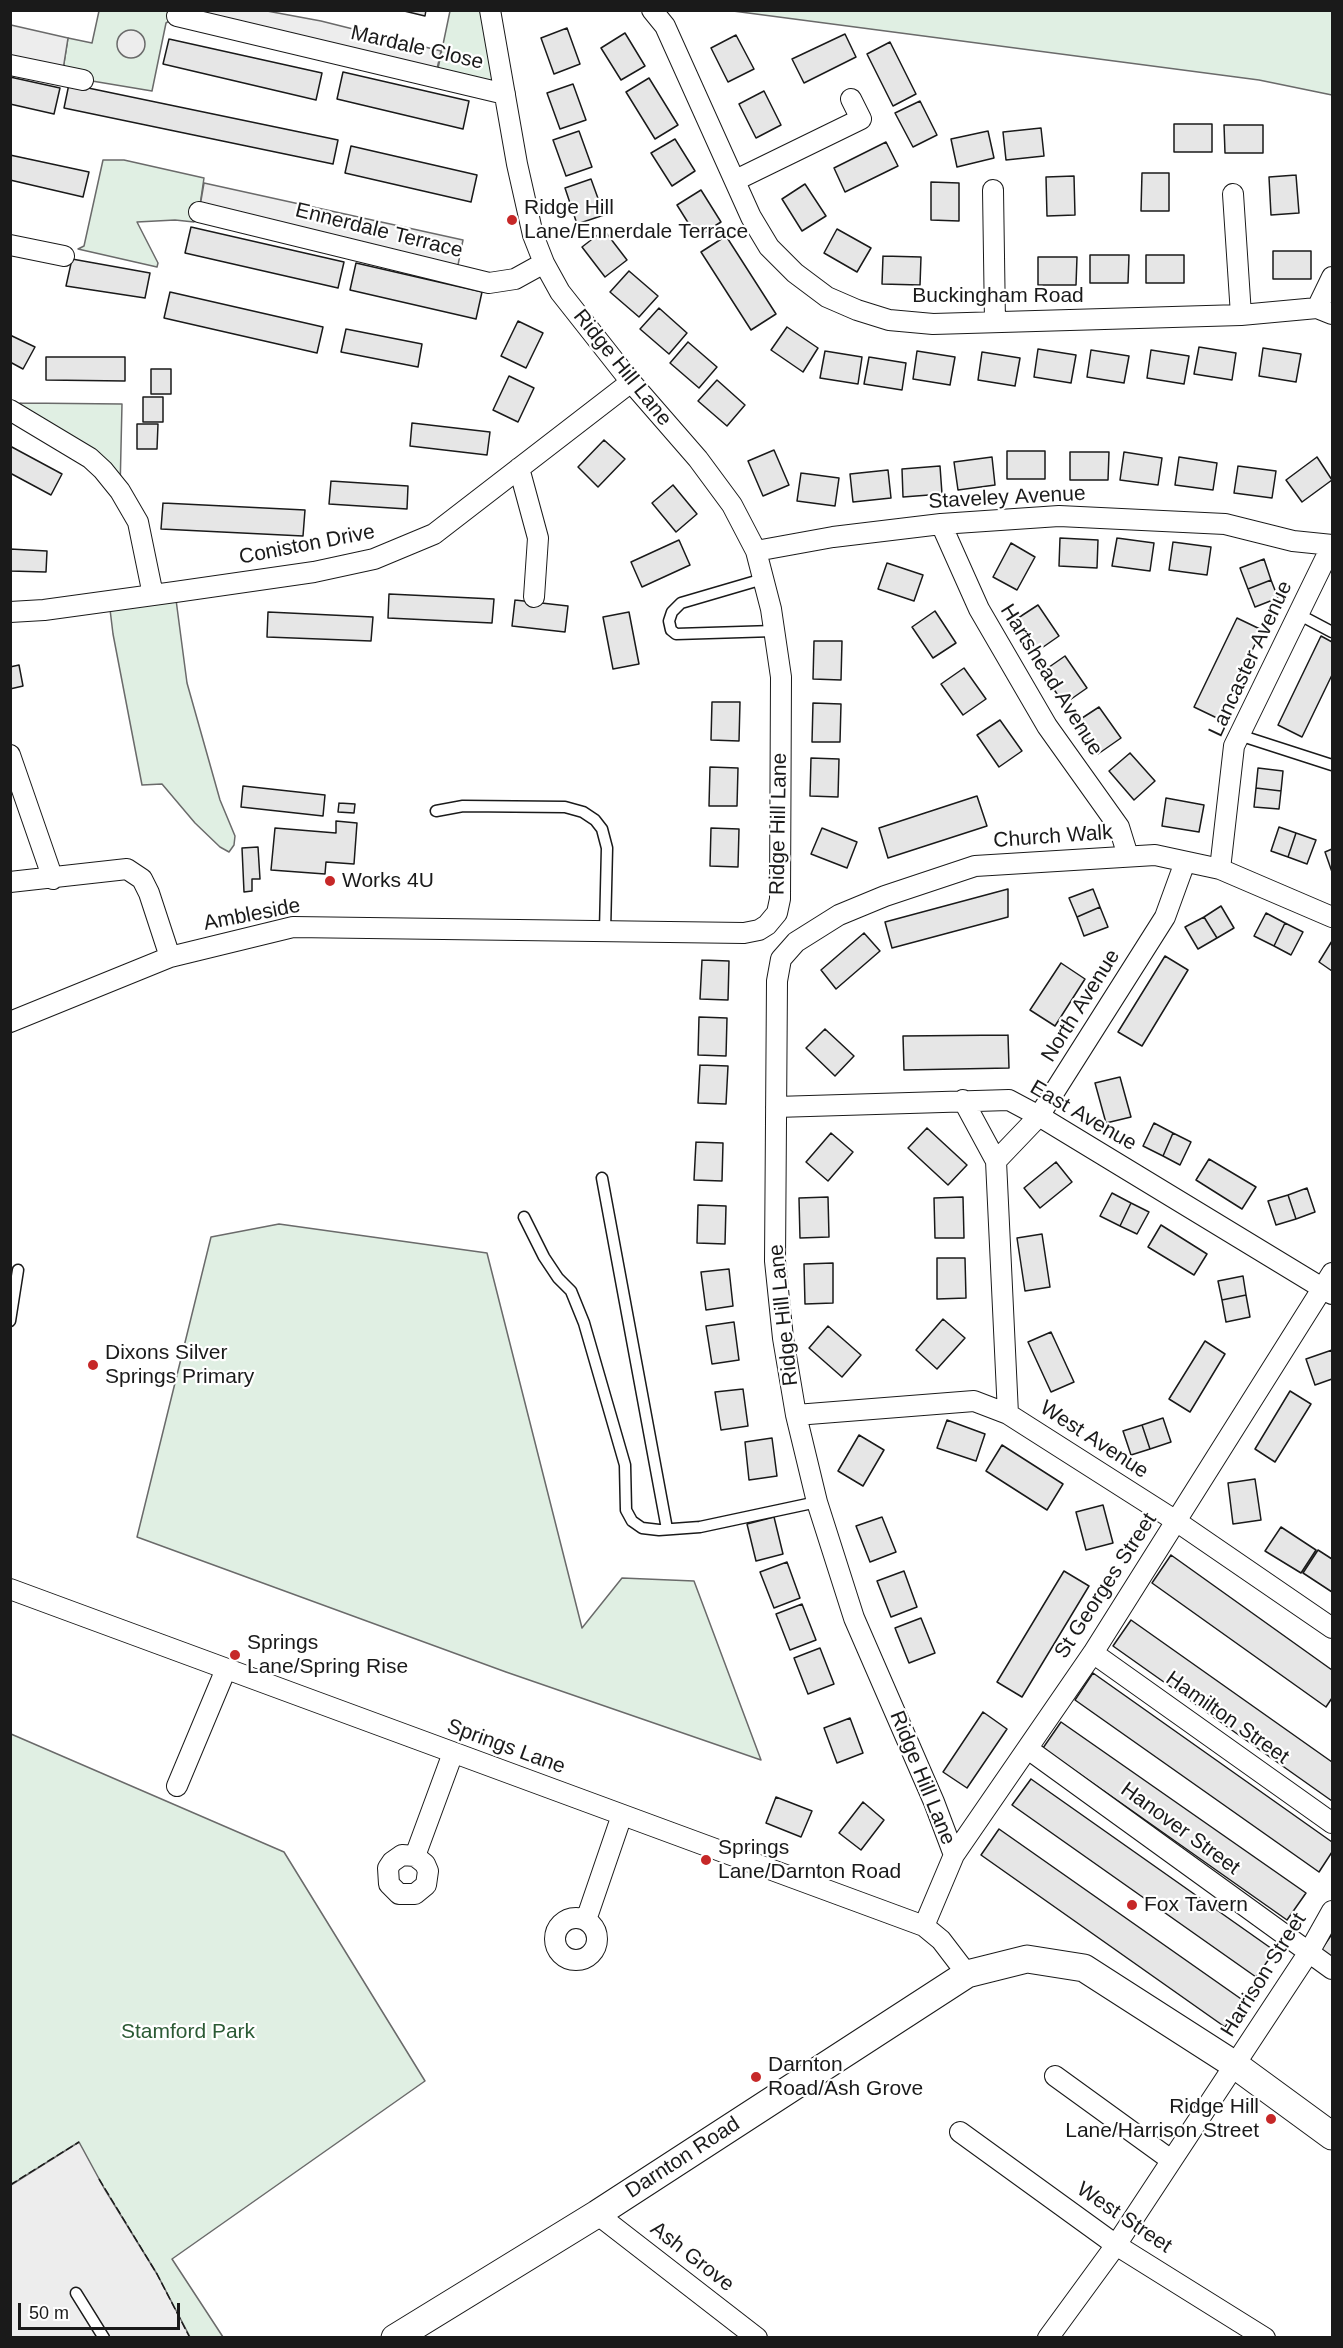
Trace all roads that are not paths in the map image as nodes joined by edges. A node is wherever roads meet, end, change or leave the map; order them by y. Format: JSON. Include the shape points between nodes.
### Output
{"nodes":[{"id":1,"x":652,"y":10,"type":"edge"},
{"id":2,"x":490,"y":11,"type":"edge"},
{"id":3,"x":177,"y":16,"type":"dead end"},
{"id":4,"x":10,"y":65,"type":"edge"},
{"id":5,"x":83,"y":80,"type":"dead end"},
{"id":6,"x":505,"y":94,"type":"junction"},
{"id":7,"x":851,"y":99,"type":"dead end"},
{"id":8,"x":736,"y":180,"type":"junction"},
{"id":9,"x":993,"y":190,"type":"dead end"},
{"id":10,"x":1233,"y":194,"type":"dead end"},
{"id":11,"x":199,"y":212,"type":"dead end"},
{"id":12,"x":10,"y":245,"type":"edge"},
{"id":13,"x":64,"y":256,"type":"dead end"},
{"id":14,"x":544,"y":264,"type":"junction"},
{"id":15,"x":1332,"y":278,"type":"edge"},
{"id":16,"x":1325,"y":311,"type":"edge"},
{"id":17,"x":1241,"y":315,"type":"junction"},
{"id":18,"x":995,"y":322,"type":"junction"},
{"id":19,"x":631,"y":381,"type":"junction"},
{"id":20,"x":10,"y":410,"type":"edge"},
{"id":21,"x":519,"y":468,"type":"junction"},
{"id":22,"x":941,"y":524,"type":"junction"},
{"id":23,"x":1332,"y":545,"type":"edge"},
{"id":24,"x":756,"y":550,"type":"junction"},
{"id":25,"x":763,"y":579,"type":"junction"},
{"id":26,"x":153,"y":595,"type":"junction"},
{"id":27,"x":534,"y":597,"type":"dead end"},
{"id":28,"x":10,"y":612,"type":"edge"},
{"id":29,"x":1298,"y":614,"type":"junction"},
{"id":30,"x":774,"y":631,"type":"junction"},
{"id":31,"x":1332,"y":632,"type":"edge"},
{"id":32,"x":1239,"y":735,"type":"junction"},
{"id":33,"x":10,"y":755,"type":"edge"},
{"id":34,"x":1332,"y":765,"type":"edge"},
{"id":35,"x":436,"y":811,"type":"dead end"},
{"id":36,"x":1128,"y":856,"type":"junction"},
{"id":37,"x":1185,"y":862,"type":"junction"},
{"id":38,"x":1220,"y":869,"type":"junction"},
{"id":39,"x":53,"y":879,"type":"junction"},
{"id":40,"x":10,"y":882,"type":"edge"},
{"id":41,"x":1332,"y":917,"type":"edge"},
{"id":42,"x":767,"y":925,"type":"junction"},
{"id":43,"x":605,"y":931,"type":"junction"},
{"id":44,"x":787,"y":951,"type":"junction"},
{"id":45,"x":170,"y":957,"type":"junction"},
{"id":46,"x":10,"y":1022,"type":"edge"},
{"id":47,"x":963,"y":1100,"type":"junction"},
{"id":48,"x":776,"y":1107,"type":"junction"},
{"id":49,"x":1039,"y":1116,"type":"junction"},
{"id":50,"x":996,"y":1161,"type":"junction"},
{"id":51,"x":602,"y":1178,"type":"dead end"},
{"id":52,"x":524,"y":1217,"type":"dead end"},
{"id":53,"x":18,"y":1270,"type":"dead end"},
{"id":54,"x":1329,"y":1285,"type":"edge"},
{"id":55,"x":10,"y":1321,"type":"edge"},
{"id":56,"x":1008,"y":1414,"type":"junction"},
{"id":57,"x":796,"y":1415,"type":"junction"},
{"id":58,"x":817,"y":1502,"type":"junction"},
{"id":59,"x":1176,"y":1521,"type":"junction"},
{"id":60,"x":667,"y":1530,"type":"junction"},
{"id":61,"x":10,"y":1589,"type":"edge"},
{"id":62,"x":1332,"y":1628,"type":"edge"},
{"id":63,"x":1093,"y":1653,"type":"junction"},
{"id":64,"x":226,"y":1669,"type":"junction"},
{"id":65,"x":1028,"y":1749,"type":"junction"},
{"id":66,"x":453,"y":1753,"type":"junction"},
{"id":67,"x":177,"y":1786,"type":"dead end"},
{"id":68,"x":622,"y":1815,"type":"junction"},
{"id":69,"x":1332,"y":1823,"type":"edge"},
{"id":70,"x":954,"y":1855,"type":"junction"},
{"id":71,"x":415,"y":1856,"type":"dead end"},
{"id":72,"x":1332,"y":1911,"type":"edge"},
{"id":73,"x":586,"y":1920,"type":"dead end"},
{"id":74,"x":924,"y":1926,"type":"junction"},
{"id":75,"x":1309,"y":1952,"type":"junction"},
{"id":76,"x":1332,"y":1969,"type":"edge"},
{"id":77,"x":967,"y":1974,"type":"junction"},
{"id":78,"x":1235,"y":2065,"type":"junction"},
{"id":79,"x":1054,"y":2076,"type":"dead end"},
{"id":80,"x":960,"y":2132,"type":"dead end"},
{"id":81,"x":1332,"y":2136,"type":"edge"},
{"id":82,"x":1171,"y":2160,"type":"junction"},
{"id":83,"x":597,"y":2214,"type":"junction"},
{"id":84,"x":1116,"y":2245,"type":"junction"},
{"id":85,"x":76,"y":2293,"type":"dead end"},
{"id":86,"x":104,"y":2337,"type":"edge"},
{"id":87,"x":395,"y":2337,"type":"edge"},
{"id":88,"x":757,"y":2337,"type":"edge"},
{"id":89,"x":1048,"y":2337,"type":"edge"},
{"id":90,"x":1265,"y":2337,"type":"edge"}],
"edges":[{"from":1,"to":8,"type":"street","name":"Buckingham Road","via":[[665,26]]},
{"from":2,"to":6,"type":"street","name":"Ridge Hill Lane"},
{"from":3,"to":6,"type":"street","name":"Mardale Close"},
{"from":4,"to":5,"type":"street"},
{"from":6,"to":14,"type":"street","name":"Ridge Hill Lane","via":[[533,235]]},
{"from":7,"to":8,"type":"street","via":[[861,119]]},
{"from":8,"to":18,"type":"street","name":"Buckingham Road","via":[[769,247],[827,297],[889,320],[933,324]]},
{"from":9,"to":18,"type":"street"},
{"from":10,"to":17,"type":"street"},
{"from":11,"to":14,"type":"street","name":"Ennerdale Terrace","via":[[489,283],[515,279]]},
{"from":12,"to":13,"type":"street"},
{"from":14,"to":19,"type":"street","name":"Ridge Hill Lane","via":[[560,292]]},
{"from":15,"to":16,"type":"street"},
{"from":16,"to":17,"type":"street","name":"Buckingham Road"},
{"from":17,"to":18,"type":"street","name":"Buckingham Road"},
{"from":19,"to":21,"type":"street","name":"Coniston Drive"},
{"from":19,"to":24,"type":"street","name":"Ridge Hill Lane","via":[[699,459],[732,505]]},
{"from":20,"to":26,"type":"street","via":[[90,458],[115,484],[138,522]]},
{"from":21,"to":26,"type":"street","name":"Coniston Drive","via":[[434,534],[374,560]]},
{"from":21,"to":27,"type":"street","via":[[538,538]]},
{"from":22,"to":23,"type":"street","name":"Staveley Avenue","via":[[1059,516],[1225,524],[1293,541]]},
{"from":22,"to":24,"type":"street","name":"Staveley Avenue"},
{"from":22,"to":36,"type":"street","name":"Hartshead Avenue","via":[[979,609],[1047,726],[1119,827]]},
{"from":23,"to":29,"type":"street","name":"Lancaster Avenue"},
{"from":24,"to":25,"type":"street","name":"Ridge Hill Lane"},
{"from":25,"to":30,"type":"street","name":"Ridge Hill Lane"},
{"from":25,"to":30,"type":"lane","via":[[681,603],[669,621],[676,634]]},
{"from":26,"to":28,"type":"street","name":"Coniston Drive"},
{"from":29,"to":31,"type":"lane"},
{"from":29,"to":32,"type":"street","name":"Lancaster Avenue"},
{"from":30,"to":42,"type":"street","name":"Ridge Hill Lane","via":[[781,677],[780,899],[777,913]]},
{"from":32,"to":34,"type":"lane"},
{"from":32,"to":38,"type":"street","name":"Lancaster Avenue","via":[[1234,747]]},
{"from":33,"to":39,"type":"street"},
{"from":35,"to":43,"type":"lane","via":[[463,807],[565,807],[595,820],[607,848]]},
{"from":36,"to":37,"type":"street","name":"Church Walk","via":[[1155,855]]},
{"from":36,"to":44,"type":"street","name":"Church Walk","via":[[975,866],[840,915],[808,932]]},
{"from":37,"to":38,"type":"street","name":"Church Walk"},
{"from":37,"to":49,"type":"street","name":"North Avenue","via":[[1165,917]]},
{"from":38,"to":41,"type":"street","name":"Church Walk"},
{"from":39,"to":40,"type":"street"},
{"from":39,"to":45,"type":"street","via":[[127,869],[142,879]]},
{"from":42,"to":43,"type":"street","name":"Ambleside","via":[[744,933]]},
{"from":42,"to":44,"type":"street","name":"Ridge Hill Lane"},
{"from":43,"to":45,"type":"street","name":"Ambleside","via":[[292,927]]},
{"from":44,"to":48,"type":"street","name":"Ridge Hill Lane","via":[[781,959],[777,981]]},
{"from":45,"to":46,"type":"street","name":"Ambleside"},
{"from":47,"to":48,"type":"street","name":"East Avenue"},
{"from":47,"to":49,"type":"street","name":"East Avenue","via":[[1009,1100]]},
{"from":47,"to":50,"type":"street"},
{"from":48,"to":57,"type":"street","name":"Ridge Hill Lane","via":[[775,1261]]},
{"from":49,"to":50,"type":"street","name":"North Avenue"},
{"from":49,"to":54,"type":"street","name":"East Avenue"},
{"from":50,"to":56,"type":"street"},
{"from":51,"to":60,"type":"lane"},
{"from":52,"to":60,"type":"lane","via":[[544,1257],[571,1291],[584,1323],[625,1465],[626,1510],[632,1521],[642,1527]]},
{"from":53,"to":55,"type":"lane"},
{"from":54,"to":59,"type":"street","name":"St Georges Street"},
{"from":56,"to":57,"type":"street","name":"West Avenue","via":[[974,1401]]},
{"from":56,"to":59,"type":"street","name":"West Avenue"},
{"from":57,"to":58,"type":"street","name":"Ridge Hill Lane"},
{"from":58,"to":60,"type":"lane","via":[[700,1527]]},
{"from":58,"to":70,"type":"street","name":"Ridge Hill Lane","via":[[854,1618]]},
{"from":59,"to":62,"type":"street","name":"West Avenue"},
{"from":59,"to":63,"type":"street","name":"St Georges Street"},
{"from":61,"to":64,"type":"street","name":"Springs Lane"},
{"from":63,"to":65,"type":"street","name":"St Georges Street"},
{"from":63,"to":69,"type":"street","name":"Hamilton Street"},
{"from":64,"to":66,"type":"street","name":"Springs Lane"},
{"from":64,"to":67,"type":"street"},
{"from":65,"to":70,"type":"street","name":"St Georges Street"},
{"from":65,"to":75,"type":"street","name":"Hanover Street"},
{"from":66,"to":68,"type":"street","name":"Springs Lane"},
{"from":66,"to":71,"type":"street"},
{"from":68,"to":73,"type":"street"},
{"from":68,"to":74,"type":"street","name":"Springs Lane"},
{"from":70,"to":74,"type":"street","name":"St Georges Street"},
{"from":72,"to":75,"type":"street","name":"Harrison Street"},
{"from":74,"to":77,"type":"street","name":"Springs Lane","via":[[941,1940]]},
{"from":75,"to":76,"type":"street","name":"Hanover Street"},
{"from":75,"to":78,"type":"street","name":"Harrison Street"},
{"from":77,"to":78,"type":"street","via":[[1028,1959],[1084,1968]]},
{"from":77,"to":83,"type":"street","name":"Darnton Road"},
{"from":78,"to":81,"type":"street"},
{"from":78,"to":82,"type":"street","name":"Harrison Street"},
{"from":79,"to":82,"type":"street"},
{"from":80,"to":84,"type":"street","name":"West Street"},
{"from":82,"to":84,"type":"street","name":"Harrison Street"},
{"from":83,"to":87,"type":"street","name":"Darnton Road"},
{"from":83,"to":88,"type":"street","name":"Ash Grove"},
{"from":84,"to":89,"type":"street","name":"Harrison Street"},
{"from":84,"to":90,"type":"street","name":"West Street"},
{"from":85,"to":86,"type":"lane"}]}
